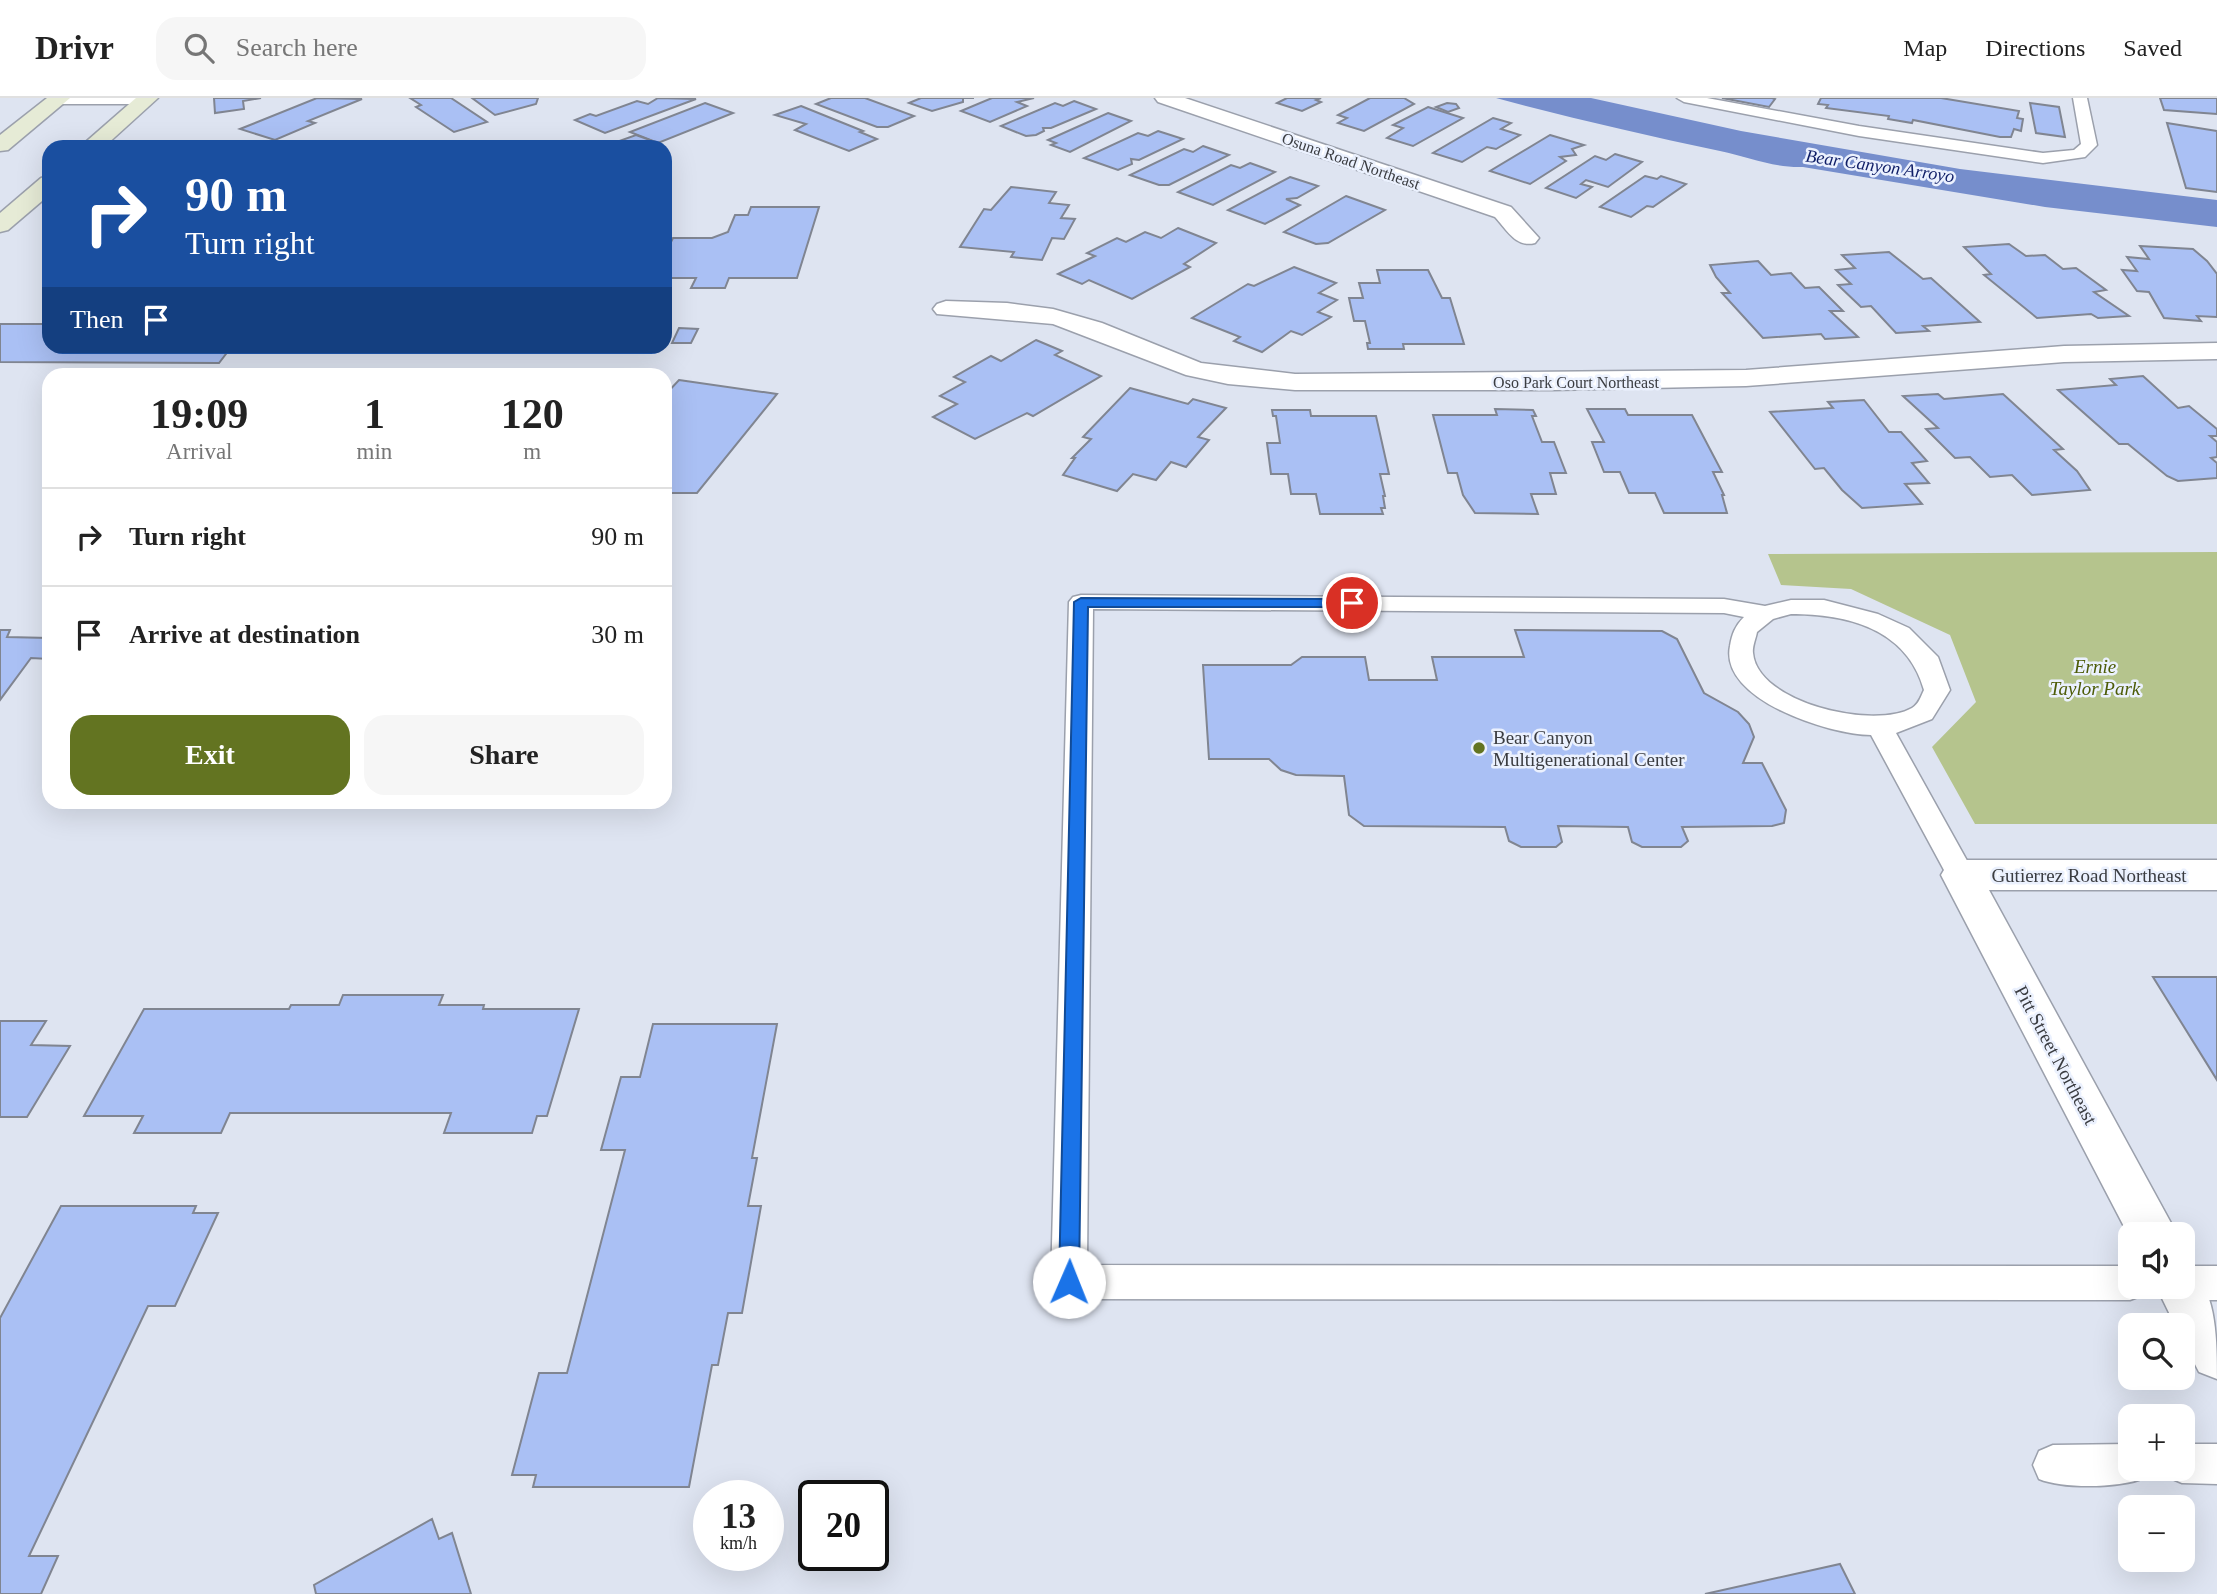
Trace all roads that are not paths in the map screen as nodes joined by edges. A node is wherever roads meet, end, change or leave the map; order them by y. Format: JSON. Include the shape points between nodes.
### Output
{"nodes":[{"id":1,"x":1165,"y":98,"type":"edge"},
{"id":2,"x":1684,"y":98,"type":"edge"},
{"id":3,"x":2081,"y":98,"type":"edge"},
{"id":4,"x":59,"y":99,"type":"edge"},
{"id":5,"x":147,"y":99,"type":"edge"},
{"id":6,"x":99,"y":140,"type":"edge"},
{"id":7,"x":0,"y":145,"type":"edge"},
{"id":8,"x":42,"y":189,"type":"edge"},
{"id":9,"x":0,"y":225,"type":"edge"},
{"id":10,"x":1527,"y":238,"type":"dead end"},
{"id":11,"x":946,"y":309,"type":"dead end"},
{"id":12,"x":2217,"y":351,"type":"edge"},
{"id":13,"x":1765,"y":614,"type":"junction"},
{"id":14,"x":1880,"y":728,"type":"junction"},
{"id":15,"x":1961,"y":875,"type":"junction"},
{"id":16,"x":2217,"y":875,"type":"edge"},
{"id":17,"x":2147,"y":1222,"type":"edge"},
{"id":18,"x":2118,"y":1283,"type":"edge"},
{"id":19,"x":2217,"y":1283,"type":"edge"},
{"id":20,"x":2195,"y":1284,"type":"edge"},
{"id":21,"x":2189,"y":1299,"type":"edge"},
{"id":22,"x":2217,"y":1354,"type":"edge"},
{"id":23,"x":2195,"y":1463,"type":"edge"},
{"id":24,"x":2118,"y":1464,"type":"edge"},
{"id":25,"x":2217,"y":1464,"type":"edge"},
{"id":26,"x":2053,"y":1465,"type":"dead end"}],
"edges":[{"from":1,"to":10,"type":"street","name":"Osuna Road Northeast","via":[[1503,212]]},
{"from":2,"to":3,"type":"lane","via":[[1859,131],[2043,158],[2079,154],[2089,145]]},
{"from":4,"to":5,"type":"lane"},
{"from":4,"to":7,"type":"main road"},
{"from":5,"to":6,"type":"main road"},
{"from":8,"to":9,"type":"main road"},
{"from":11,"to":12,"type":"street","name":"Oso Park Court Northeast","via":[[1041,314],[1097,330],[1184,367],[1236,378],[1295,382],[1660,382],[2078,352]]},
{"from":13,"to":14,"type":"lane","via":[[1745,630],[1740,649],[1747,670],[1773,697],[1812,718]]},
{"from":13,"to":14,"type":"lane","via":[[1791,607],[1824,607],[1870,619],[1900,634],[1929,663],[1937,690],[1925,712]]},
{"from":13,"to":18,"type":"lane","via":[[1724,606],[1081,602],[1069,1282]]},
{"from":14,"to":15,"type":"lane"},
{"from":15,"to":16,"type":"street","name":"Gutierrez Road Northeast"},
{"from":15,"to":17,"type":"street","name":"Pitt Street Northeast"},
{"from":19,"to":20,"type":"lane"},
{"from":21,"to":22,"type":"street"},
{"from":23,"to":25,"type":"lane"},
{"from":24,"to":26,"type":"lane"}]}
